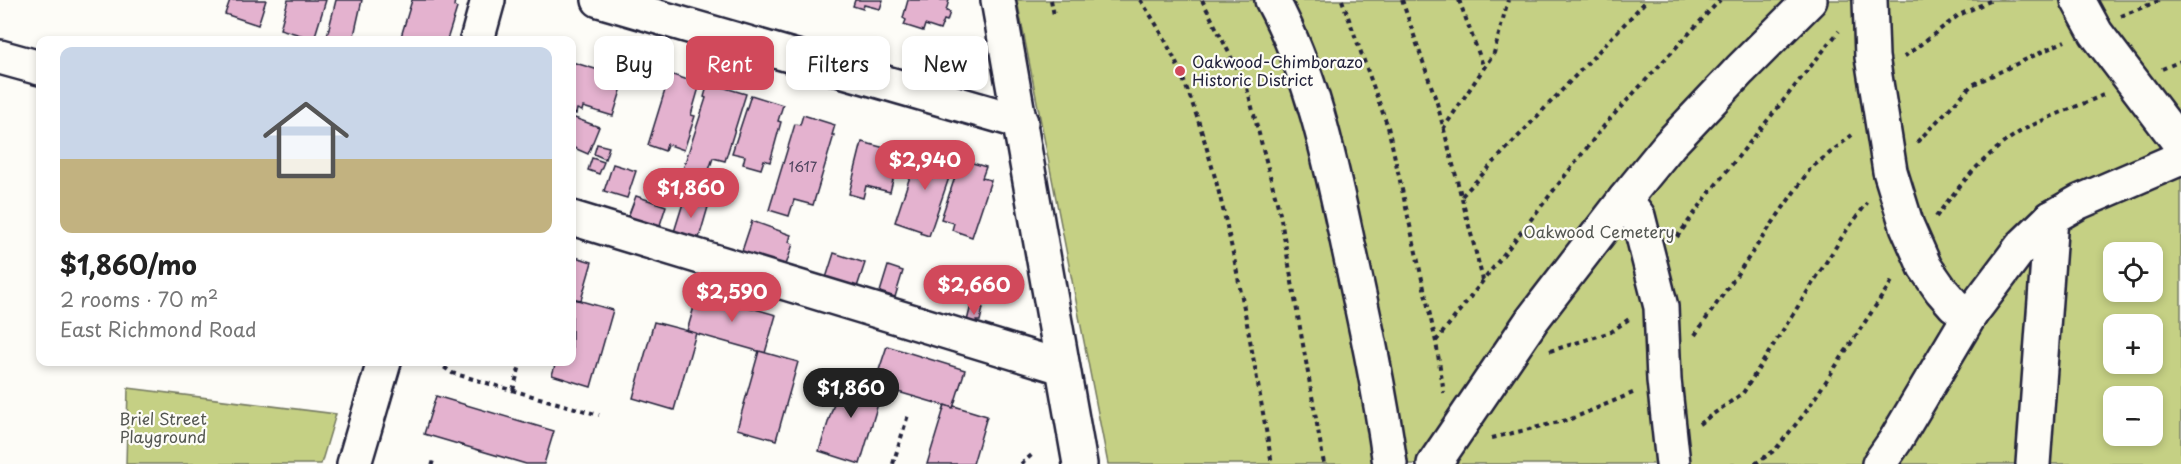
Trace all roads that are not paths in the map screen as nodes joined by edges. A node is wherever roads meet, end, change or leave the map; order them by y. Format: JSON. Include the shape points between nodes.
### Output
{"nodes":[{"id":1,"x":488,"y":0,"type":"edge"},
{"id":2,"x":599,"y":0,"type":"edge"},
{"id":3,"x":998,"y":0,"type":"edge"},
{"id":4,"x":1272,"y":0,"type":"edge"},
{"id":5,"x":1870,"y":0,"type":"edge"},
{"id":6,"x":2078,"y":0,"type":"edge"},
{"id":7,"x":1789,"y":7,"type":"edge"},
{"id":8,"x":478,"y":36,"type":"edge"},
{"id":9,"x":0,"y":57,"type":"edge"},
{"id":10,"x":36,"y":68,"type":"edge"},
{"id":11,"x":1021,"y":122,"type":"junction"},
{"id":12,"x":2181,"y":145,"type":"edge"},
{"id":13,"x":2181,"y":158,"type":"edge"},
{"id":14,"x":1625,"y":199,"type":"junction"},
{"id":15,"x":2051,"y":218,"type":"junction"},
{"id":16,"x":576,"y":220,"type":"edge"},
{"id":17,"x":1970,"y":315,"type":"junction"},
{"id":18,"x":383,"y":366,"type":"edge"},
{"id":19,"x":1062,"y":367,"type":"junction"},
{"id":20,"x":1442,"y":451,"type":"edge"},
{"id":21,"x":354,"y":464,"type":"edge"},
{"id":22,"x":1080,"y":464,"type":"edge"},
{"id":23,"x":1390,"y":464,"type":"edge"},
{"id":24,"x":1673,"y":464,"type":"edge"},
{"id":25,"x":1879,"y":464,"type":"edge"},
{"id":26,"x":2033,"y":464,"type":"edge"}],
"edges":[{"from":1,"to":8,"type":"street"},
{"from":2,"to":11,"type":"street"},
{"from":3,"to":11,"type":"street"},
{"from":4,"to":23,"type":"street","via":[[1307,77],[1326,145],[1384,416]]},
{"from":5,"to":17,"type":"street","via":[[1872,57],[1890,171],[1915,247],[1941,290]]},
{"from":6,"to":12,"type":"street","via":[[2096,33]]},
{"from":7,"to":14,"type":"street"},
{"from":9,"to":10,"type":"street"},
{"from":11,"to":19,"type":"street"},
{"from":13,"to":15,"type":"street"},
{"from":14,"to":20,"type":"street","via":[[1532,320]]},
{"from":14,"to":24,"type":"street","via":[[1638,216],[1656,284]]},
{"from":15,"to":17,"type":"street","via":[[2022,246]]},
{"from":15,"to":26,"type":"street"},
{"from":16,"to":19,"type":"street"},
{"from":17,"to":25,"type":"street"},
{"from":18,"to":21,"type":"street"},
{"from":19,"to":22,"type":"street"}]}
